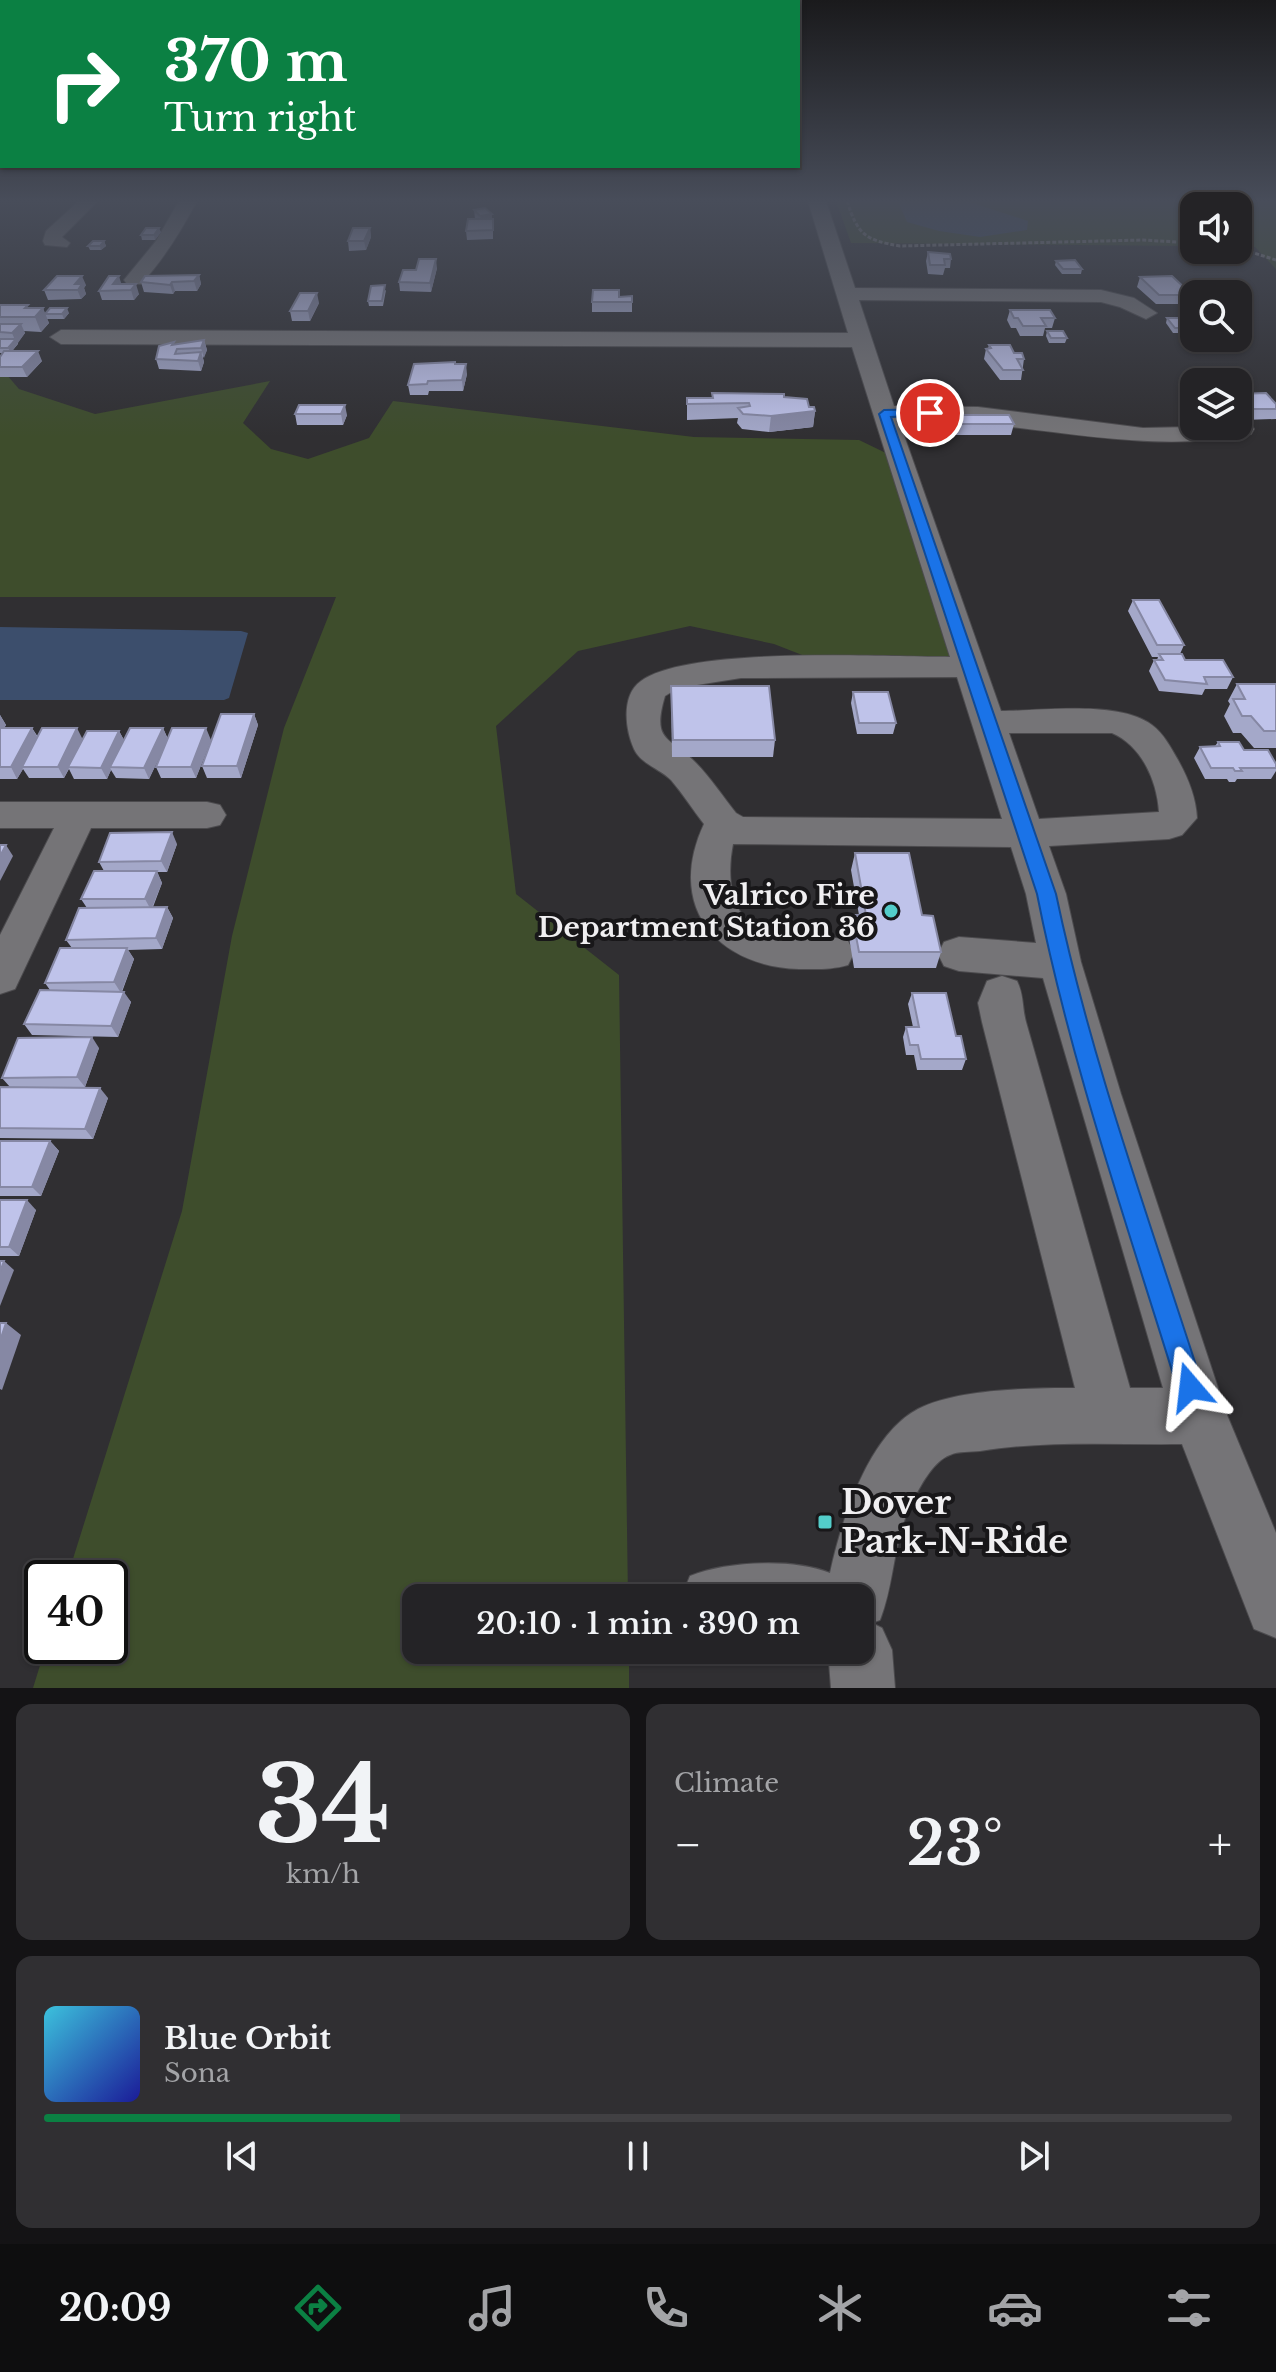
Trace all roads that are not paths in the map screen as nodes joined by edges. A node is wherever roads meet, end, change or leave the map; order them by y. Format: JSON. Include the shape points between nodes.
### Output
{"nodes":[{"id":1,"x":843,"y":280,"type":"edge"},
{"id":2,"x":942,"y":280,"type":"edge"},
{"id":3,"x":845,"y":287,"type":"junction"},
{"id":4,"x":1146,"y":313,"type":"dead end"},
{"id":5,"x":61,"y":337,"type":"dead end"},
{"id":6,"x":862,"y":340,"type":"junction"},
{"id":7,"x":884,"y":414,"type":"junction"},
{"id":8,"x":1180,"y":437,"type":"edge"},
{"id":9,"x":969,"y":667,"type":"junction"},
{"id":10,"x":987,"y":722,"type":"junction"},
{"id":11,"x":0,"y":815,"type":"edge"},
{"id":12,"x":79,"y":815,"type":"junction"},
{"id":13,"x":207,"y":815,"type":"dead end"},
{"id":14,"x":723,"y":823,"type":"junction"},
{"id":15,"x":1026,"y":833,"type":"junction"},
{"id":16,"x":833,"y":953,"type":"dead end"},
{"id":17,"x":959,"y":954,"type":"dead end"},
{"id":18,"x":1060,"y":962,"type":"junction"},
{"id":19,"x":0,"y":977,"type":"edge"},
{"id":20,"x":1002,"y":994,"type":"dead end"},
{"id":21,"x":1199,"y":1416,"type":"junction"},
{"id":22,"x":1110,"y":1417,"type":"junction"},
{"id":23,"x":859,"y":1584,"type":"edge"},
{"id":24,"x":1276,"y":1607,"type":"edge"},
{"id":25,"x":861,"y":1664,"type":"edge"},
{"id":26,"x":863,"y":1688,"type":"edge"}],
"edges":[{"from":1,"to":3,"type":"street"},
{"from":2,"to":3,"type":"street"},
{"from":3,"to":4,"type":"street","via":[[971,297],[1089,295],[1115,298]]},
{"from":3,"to":6,"type":"street"},
{"from":5,"to":6,"type":"street"},
{"from":6,"to":7,"type":"street"},
{"from":7,"to":8,"type":"street","via":[[979,414],[1093,431]]},
{"from":7,"to":9,"type":"street"},
{"from":9,"to":10,"type":"street"},
{"from":9,"to":14,"type":"street","via":[[741,668],[669,679],[650,690],[642,716],[651,748],[682,770]]},
{"from":10,"to":15,"type":"street"},
{"from":10,"to":15,"type":"street","via":[[1114,722],[1129,727],[1144,737],[1179,803],[1178,818],[1169,825]]},
{"from":11,"to":12,"type":"street"},
{"from":12,"to":13,"type":"street"},
{"from":12,"to":19,"type":"street"},
{"from":14,"to":15,"type":"street","via":[[753,833]]},
{"from":14,"to":16,"type":"street","via":[[712,842],[708,881],[716,910],[731,932],[769,949]]},
{"from":15,"to":18,"type":"street"},
{"from":17,"to":18,"type":"street"},
{"from":18,"to":21,"type":"street"},
{"from":20,"to":22,"type":"street","via":[[1004,1022]]},
{"from":21,"to":22,"type":"street"},
{"from":21,"to":24,"type":"street"},
{"from":22,"to":23,"type":"street","via":[[1000,1418],[936,1430],[903,1461],[876,1514]]},
{"from":25,"to":26,"type":"street"}]}
